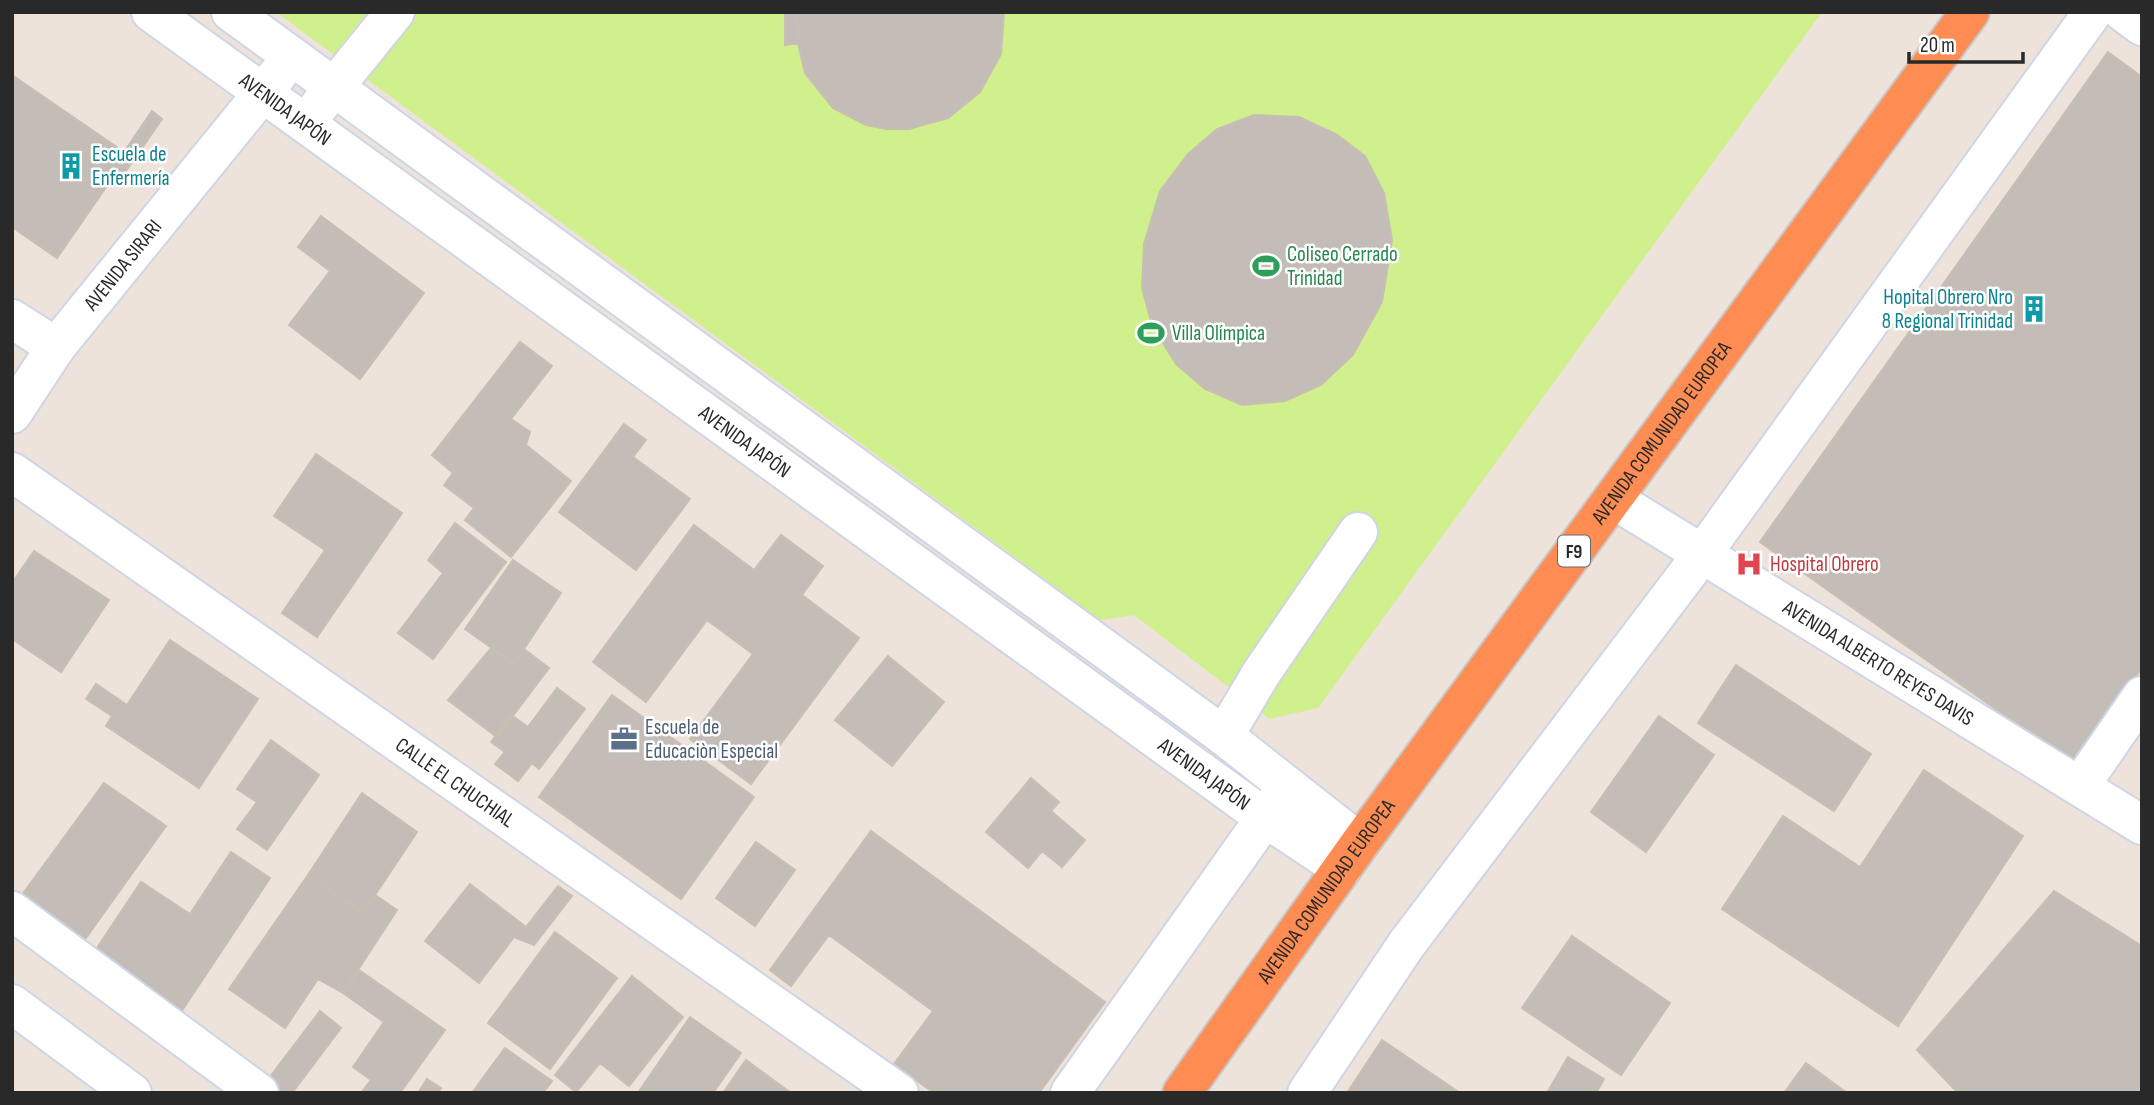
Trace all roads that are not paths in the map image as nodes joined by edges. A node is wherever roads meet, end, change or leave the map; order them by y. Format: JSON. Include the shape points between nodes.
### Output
{"nodes":[{"id":1,"x":151,"y":12,"type":"edge"},
{"id":2,"x":231,"y":12,"type":"edge"},
{"id":3,"x":395,"y":12,"type":"edge"},
{"id":4,"x":1970,"y":12,"type":"edge"},
{"id":5,"x":2093,"y":12,"type":"edge"},
{"id":6,"x":2123,"y":12,"type":"edge"},
{"id":7,"x":2142,"y":26,"type":"edge"},
{"id":8,"x":292,"y":57,"type":"junction"},
{"id":9,"x":334,"y":87,"type":"junction"},
{"id":10,"x":261,"y":93,"type":"junction"},
{"id":11,"x":304,"y":124,"type":"junction"},
{"id":12,"x":12,"y":319,"type":"edge"},
{"id":13,"x":56,"y":347,"type":"junction"},
{"id":14,"x":12,"y":414,"type":"edge"},
{"id":15,"x":12,"y":472,"type":"edge"},
{"id":16,"x":1613,"y":499,"type":"junction"},
{"id":17,"x":1358,"y":532,"type":"dead end"},
{"id":18,"x":1703,"y":553,"type":"junction"},
{"id":19,"x":2142,"y":696,"type":"edge"},
{"id":20,"x":1224,"y":736,"type":"junction"},
{"id":21,"x":1288,"y":786,"type":"junction"},
{"id":22,"x":2080,"y":786,"type":"junction"},
{"id":23,"x":1264,"y":817,"type":"junction"},
{"id":24,"x":2142,"y":825,"type":"edge"},
{"id":25,"x":1351,"y":856,"type":"junction"},
{"id":26,"x":12,"y":911,"type":"edge"},
{"id":27,"x":12,"y":1004,"type":"edge"},
{"id":28,"x":132,"y":1093,"type":"edge"},
{"id":29,"x":258,"y":1093,"type":"edge"},
{"id":30,"x":899,"y":1093,"type":"edge"},
{"id":31,"x":1070,"y":1093,"type":"edge"},
{"id":32,"x":1182,"y":1093,"type":"edge"},
{"id":33,"x":1307,"y":1093,"type":"edge"}],
"edges":[{"from":1,"to":10,"type":"street","name":"AVENIDA JAPÓN"},
{"from":2,"to":8,"type":"street","name":"AVENIDA JAPÓN"},
{"from":3,"to":9,"type":"street"},
{"from":4,"to":16,"type":"highway","name":"AVENIDA COMUNIDAD EUROPEA","number":"F9"},
{"from":5,"to":18,"type":"street"},
{"from":6,"to":7,"type":"street"},
{"from":8,"to":9,"type":"street","name":"AVENIDA JAPÓN"},
{"from":8,"to":10,"type":"street","name":"AVENIDA SIRARI"},
{"from":9,"to":11,"type":"street"},
{"from":9,"to":20,"type":"street","name":"AVENIDA JAPÓN"},
{"from":10,"to":11,"type":"street","name":"AVENIDA JAPÓN"},
{"from":10,"to":13,"type":"street","name":"AVENIDA SIRARI"},
{"from":11,"to":23,"type":"street","name":"AVENIDA JAPÓN"},
{"from":12,"to":13,"type":"street"},
{"from":13,"to":14,"type":"street","name":"AVENIDA SIRARI"},
{"from":15,"to":30,"type":"street","name":"CALLE EL CHUCHIAL"},
{"from":16,"to":18,"type":"street","name":"AVENIDA ALBERTO REYES DAVIS"},
{"from":16,"to":25,"type":"highway","name":"AVENIDA COMUNIDAD EUROPEA","number":"F9"},
{"from":17,"to":20,"type":"street"},
{"from":18,"to":22,"type":"street","name":"AVENIDA ALBERTO REYES DAVIS"},
{"from":18,"to":33,"type":"street","via":[[1406,945]]},
{"from":19,"to":22,"type":"street"},
{"from":20,"to":21,"type":"street","name":"AVENIDA JAPÓN"},
{"from":21,"to":23,"type":"street"},
{"from":21,"to":25,"type":"street","name":"AVENIDA JAPÓN"},
{"from":22,"to":24,"type":"street","name":"AVENIDA ALBERTO REYES DAVIS"},
{"from":23,"to":25,"type":"street","name":"AVENIDA JAPÓN"},
{"from":23,"to":31,"type":"street"},
{"from":25,"to":32,"type":"highway","name":"AVENIDA COMUNIDAD EUROPEA","number":"F9"},
{"from":26,"to":29,"type":"street"},
{"from":27,"to":28,"type":"street"}]}
